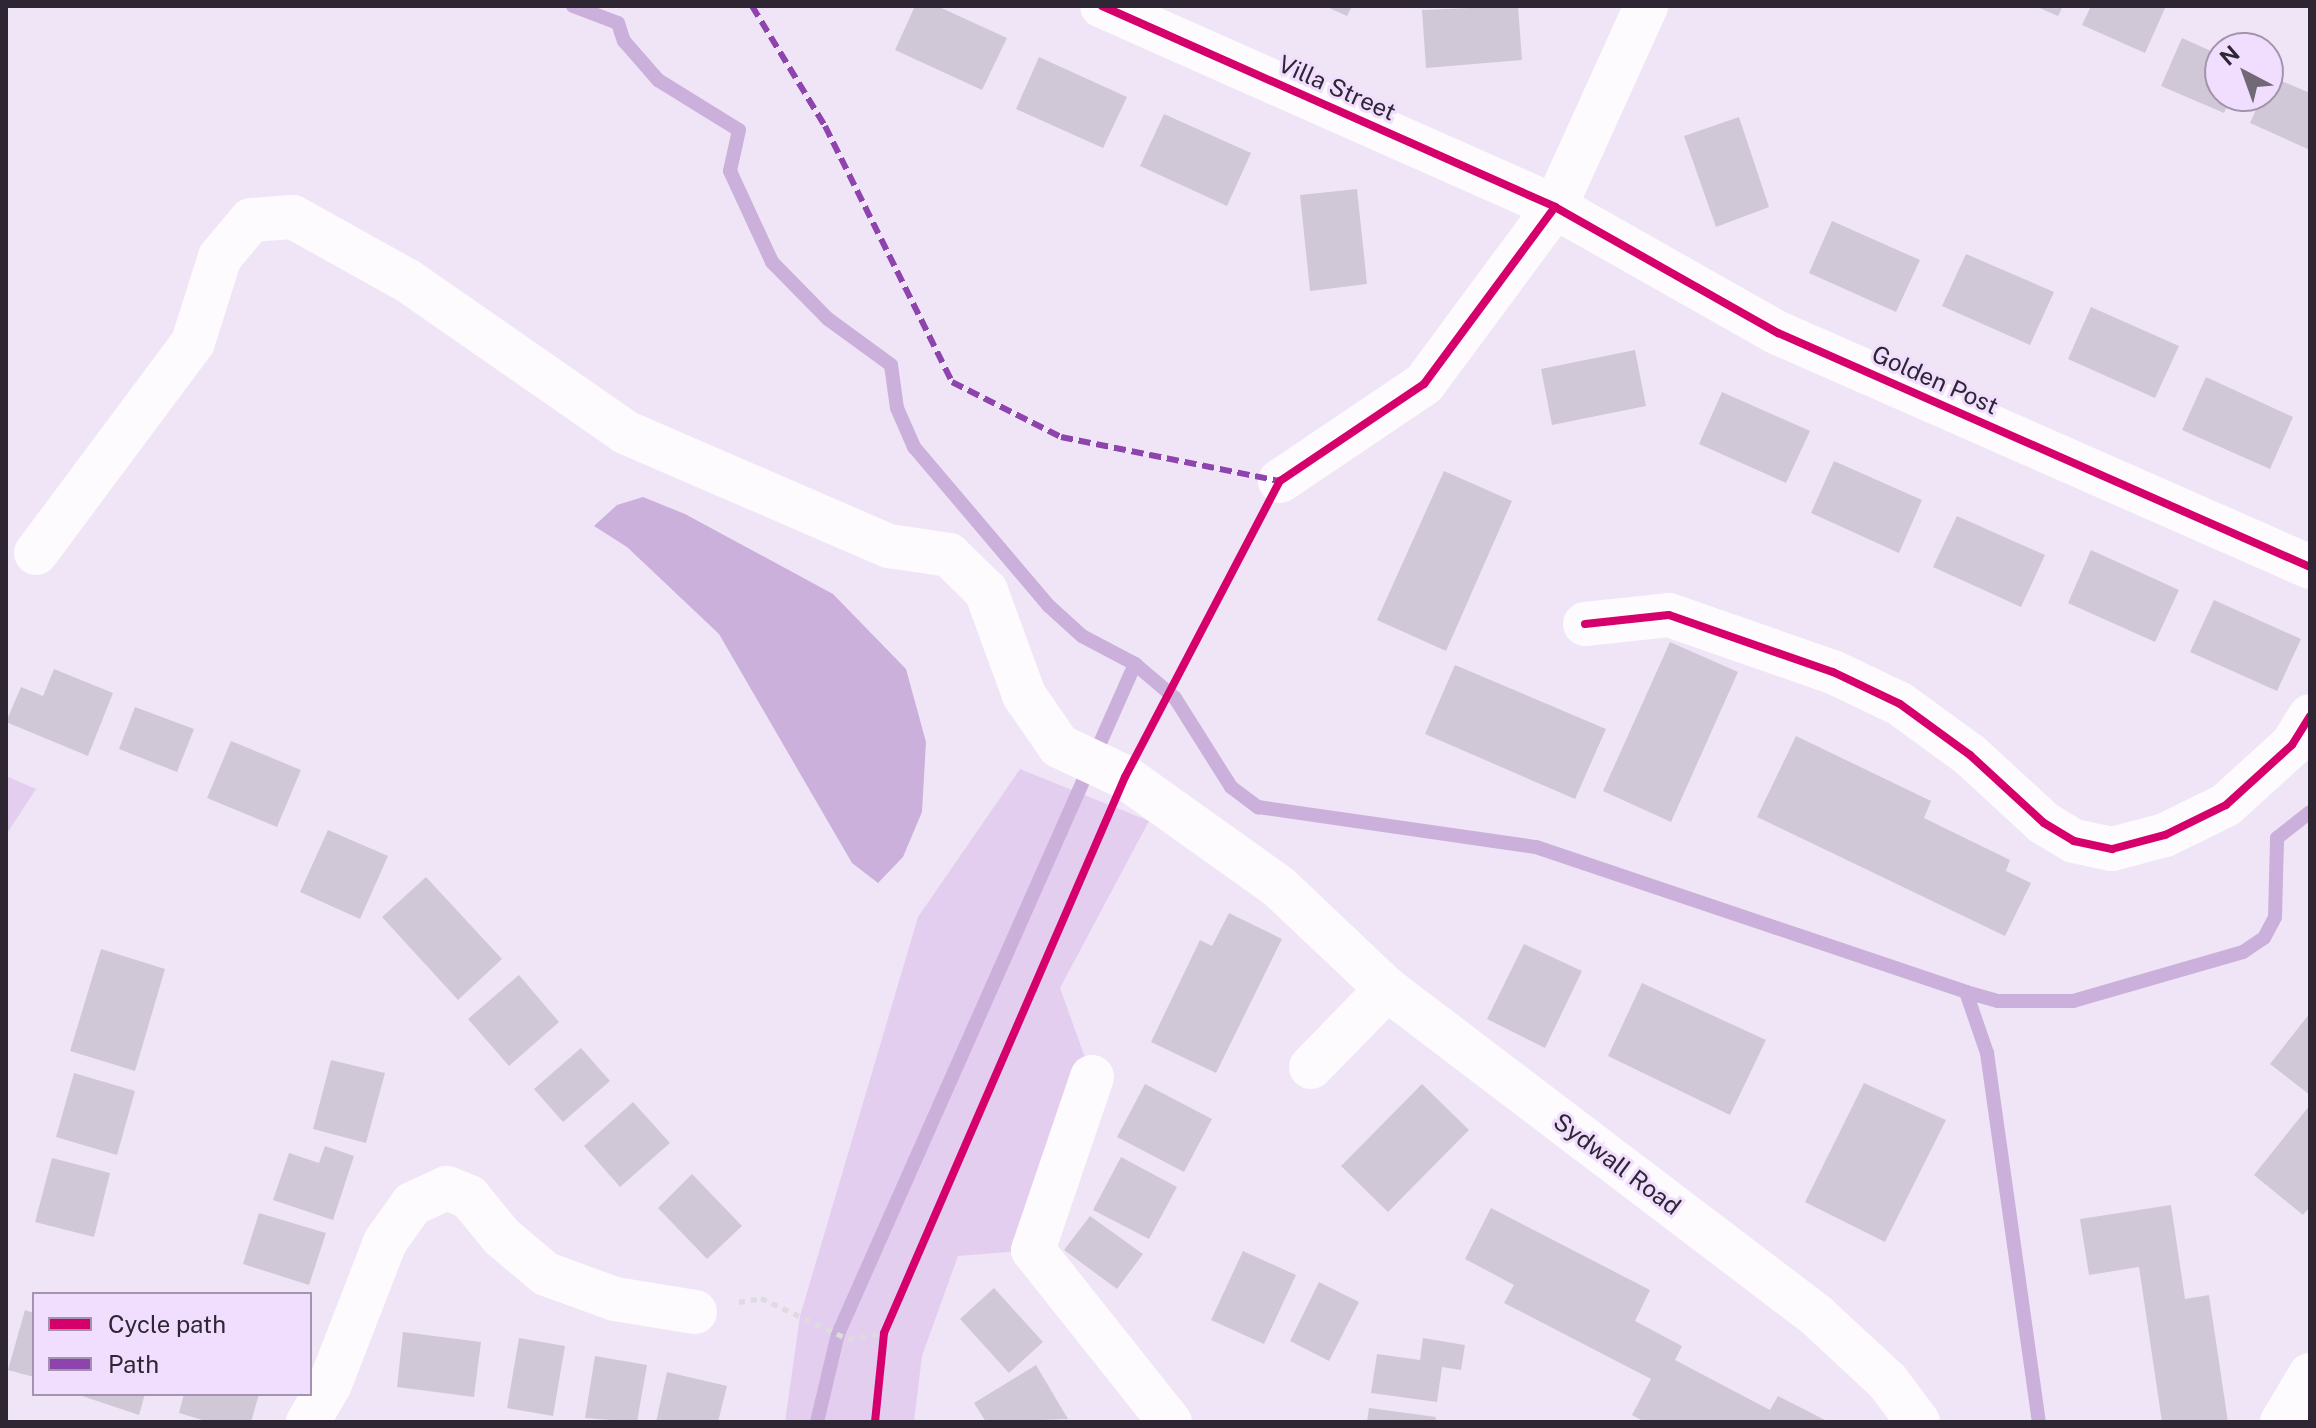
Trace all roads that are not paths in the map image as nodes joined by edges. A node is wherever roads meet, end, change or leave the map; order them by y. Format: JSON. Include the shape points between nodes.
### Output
{"nodes":[{"id":1,"x":1102,"y":6,"type":"edge"},
{"id":2,"x":1646,"y":6,"type":"edge"},
{"id":3,"x":1555,"y":207,"type":"junction"},
{"id":4,"x":1280,"y":481,"type":"dead end"},
{"id":5,"x":36,"y":553,"type":"dead end"},
{"id":6,"x":2310,"y":567,"type":"edge"},
{"id":7,"x":1585,"y":624,"type":"dead end"},
{"id":8,"x":2310,"y":716,"type":"edge"},
{"id":9,"x":1387,"y":989,"type":"junction"},
{"id":10,"x":1311,"y":1067,"type":"dead end"},
{"id":11,"x":1092,"y":1077,"type":"dead end"},
{"id":12,"x":695,"y":1312,"type":"road end"},
{"id":13,"x":2310,"y":1375,"type":"edge"},
{"id":14,"x":308,"y":1422,"type":"edge"},
{"id":15,"x":1170,"y":1422,"type":"edge"},
{"id":16,"x":1918,"y":1422,"type":"edge"},
{"id":17,"x":2282,"y":1422,"type":"edge"}],
"edges":[{"from":1,"to":3,"type":"street","name":"Villa Street"},
{"from":2,"to":3,"type":"street"},
{"from":3,"to":4,"type":"street","via":[[1424,384]]},
{"from":3,"to":6,"type":"street","name":"Golden Post","via":[[1778,333]]},
{"from":5,"to":9,"type":"street","name":"Sydwall Road","via":[[193,342],[220,257],[251,220],[293,217],[408,281],[625,432],[889,546],[949,555],[986,591],[1024,695],[1059,746],[1119,775],[1279,887]]},
{"from":7,"to":8,"type":"street","via":[[1669,615],[1833,672],[1912,712],[1970,755],[2044,823],[2074,841],[2112,849],[2165,835],[2226,805],[2292,745]]},
{"from":9,"to":10,"type":"street"},
{"from":9,"to":16,"type":"street","name":"Sydwall Road","via":[[1816,1315],[1888,1382]]},
{"from":11,"to":15,"type":"street","via":[[1033,1250]]},
{"from":12,"to":14,"type":"street","via":[[615,1299],[546,1274],[502,1237],[469,1197],[447,1188],[412,1204],[385,1242],[330,1384]]},
{"from":13,"to":17,"type":"street"}]}
